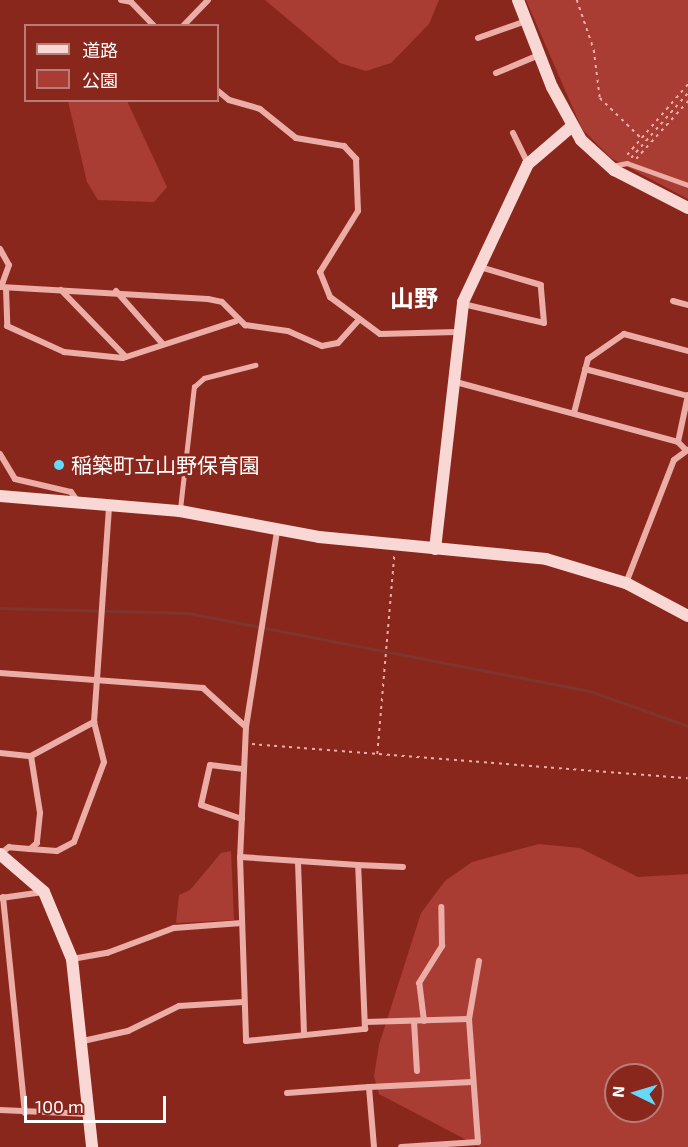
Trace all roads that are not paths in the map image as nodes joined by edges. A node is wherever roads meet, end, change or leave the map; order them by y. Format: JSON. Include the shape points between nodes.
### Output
{"nodes":[{"id":1,"x":122,"y":0,"type":"edge"},
{"id":2,"x":208,"y":0,"type":"edge"},
{"id":3,"x":518,"y":0,"type":"edge"},
{"id":4,"x":526,"y":21,"type":"junction"},
{"id":5,"x":152,"y":24,"type":"edge"},
{"id":6,"x":185,"y":24,"type":"edge"},
{"id":7,"x":478,"y":38,"type":"dead end"},
{"id":8,"x":539,"y":55,"type":"junction"},
{"id":9,"x":496,"y":73,"type":"dead end"},
{"id":10,"x":219,"y":92,"type":"edge"},
{"id":11,"x":571,"y":127,"type":"junction"},
{"id":12,"x":513,"y":132,"type":"dead end"},
{"id":13,"x":528,"y":164,"type":"junction"},
{"id":14,"x":622,"y":164,"type":"junction"},
{"id":15,"x":688,"y":185,"type":"edge"},
{"id":16,"x":688,"y":208,"type":"edge"},
{"id":17,"x":0,"y":249,"type":"edge"},
{"id":18,"x":478,"y":266,"type":"junction"},
{"id":19,"x":3,"y":288,"type":"edge"},
{"id":20,"x":60,"y":289,"type":"junction"},
{"id":21,"x":116,"y":291,"type":"junction"},
{"id":22,"x":674,"y":301,"type":"dead end"},
{"id":23,"x":462,"y":304,"type":"junction"},
{"id":24,"x":688,"y":305,"type":"edge"},
{"id":25,"x":236,"y":321,"type":"junction"},
{"id":26,"x":358,"y":321,"type":"junction"},
{"id":27,"x":456,"y":332,"type":"junction"},
{"id":28,"x":162,"y":343,"type":"junction"},
{"id":29,"x":688,"y":351,"type":"edge"},
{"id":30,"x":126,"y":357,"type":"junction"},
{"id":31,"x":255,"y":365,"type":"dead end"},
{"id":32,"x":585,"y":369,"type":"junction"},
{"id":33,"x":451,"y":381,"type":"junction"},
{"id":34,"x":688,"y":396,"type":"edge"},
{"id":35,"x":574,"y":413,"type":"junction"},
{"id":36,"x":678,"y":442,"type":"junction"},
{"id":37,"x":687,"y":450,"type":"edge"},
{"id":38,"x":0,"y":454,"type":"edge"},
{"id":39,"x":0,"y":496,"type":"edge"},
{"id":40,"x":78,"y":503,"type":"junction"},
{"id":41,"x":110,"y":506,"type":"junction"},
{"id":42,"x":180,"y":512,"type":"junction"},
{"id":43,"x":277,"y":531,"type":"junction"},
{"id":44,"x":435,"y":549,"type":"junction"},
{"id":45,"x":626,"y":583,"type":"junction"},
{"id":46,"x":688,"y":616,"type":"edge"},
{"id":47,"x":0,"y":674,"type":"edge"},
{"id":48,"x":96,"y":679,"type":"junction"},
{"id":49,"x":94,"y":722,"type":"junction"},
{"id":50,"x":246,"y":727,"type":"junction"},
{"id":51,"x":0,"y":753,"type":"edge"},
{"id":52,"x":31,"y":756,"type":"junction"},
{"id":53,"x":244,"y":769,"type":"junction"},
{"id":54,"x":242,"y":819,"type":"junction"},
{"id":55,"x":30,"y":849,"type":"junction"},
{"id":56,"x":0,"y":854,"type":"edge"},
{"id":57,"x":240,"y":857,"type":"junction"},
{"id":58,"x":298,"y":862,"type":"junction"},
{"id":59,"x":358,"y":864,"type":"junction"},
{"id":60,"x":403,"y":867,"type":"dead end"},
{"id":61,"x":44,"y":892,"type":"junction"},
{"id":62,"x":2,"y":897,"type":"edge"},
{"id":63,"x":441,"y":907,"type":"dead end"},
{"id":64,"x":242,"y":923,"type":"junction"},
{"id":65,"x":72,"y":959,"type":"junction"},
{"id":66,"x":479,"y":961,"type":"dead end"},
{"id":67,"x":244,"y":1002,"type":"junction"},
{"id":68,"x":468,"y":1019,"type":"junction"},
{"id":69,"x":414,"y":1021,"type":"junction"},
{"id":70,"x":424,"y":1021,"type":"junction"},
{"id":71,"x":365,"y":1022,"type":"junction"},
{"id":72,"x":304,"y":1035,"type":"junction"},
{"id":73,"x":83,"y":1041,"type":"junction"},
{"id":74,"x":417,"y":1071,"type":"dead end"},
{"id":75,"x":472,"y":1082,"type":"junction"},
{"id":76,"x":369,"y":1087,"type":"junction"},
{"id":77,"x":287,"y":1093,"type":"dead end"},
{"id":78,"x":0,"y":1110,"type":"edge"},
{"id":79,"x":25,"y":1113,"type":"junction"},
{"id":80,"x":89,"y":1114,"type":"junction"},
{"id":81,"x":478,"y":1145,"type":"edge"},
{"id":82,"x":92,"y":1147,"type":"edge"},
{"id":83,"x":374,"y":1147,"type":"edge"},
{"id":84,"x":401,"y":1147,"type":"edge"}],
"edges":[{"from":1,"to":5,"type":"street","via":[[131,2]]},
{"from":2,"to":6,"type":"street"},
{"from":3,"to":4,"type":"street"},
{"from":4,"to":7,"type":"street"},
{"from":4,"to":8,"type":"street"},
{"from":8,"to":9,"type":"street"},
{"from":8,"to":11,"type":"street"},
{"from":10,"to":26,"type":"street","via":[[229,100],[260,110],[296,138],[344,146],[356,159],[358,211],[322,264],[320,280],[330,297]]},
{"from":11,"to":13,"type":"street"},
{"from":11,"to":14,"type":"street"},
{"from":12,"to":13,"type":"street"},
{"from":13,"to":18,"type":"street"},
{"from":14,"to":15,"type":"lane"},
{"from":14,"to":16,"type":"street"},
{"from":17,"to":19,"type":"street","via":[[9,265]]},
{"from":18,"to":23,"type":"street"},
{"from":18,"to":23,"type":"street","via":[[542,285],[544,323]]},
{"from":19,"to":20,"type":"street"},
{"from":19,"to":30,"type":"street","via":[[7,326],[64,352]]},
{"from":20,"to":21,"type":"street"},
{"from":20,"to":30,"type":"street"},
{"from":21,"to":25,"type":"street","via":[[222,302]]},
{"from":21,"to":28,"type":"street"},
{"from":22,"to":24,"type":"street"},
{"from":23,"to":27,"type":"street"},
{"from":25,"to":26,"type":"street","via":[[331,346]]},
{"from":25,"to":28,"type":"street"},
{"from":26,"to":27,"type":"street","via":[[395,336]]},
{"from":27,"to":33,"type":"street"},
{"from":28,"to":30,"type":"street"},
{"from":29,"to":32,"type":"street","via":[[624,334],[588,359]]},
{"from":31,"to":42,"type":"lane","via":[[204,378],[194,387]]},
{"from":32,"to":34,"type":"street"},
{"from":32,"to":35,"type":"street"},
{"from":33,"to":35,"type":"street"},
{"from":33,"to":44,"type":"street"},
{"from":34,"to":36,"type":"street"},
{"from":35,"to":36,"type":"street"},
{"from":36,"to":37,"type":"street"},
{"from":37,"to":45,"type":"street","via":[[674,460]]},
{"from":38,"to":40,"type":"street","via":[[15,479],[71,492]]},
{"from":39,"to":40,"type":"street"},
{"from":40,"to":41,"type":"street"},
{"from":41,"to":42,"type":"street"},
{"from":41,"to":48,"type":"street"},
{"from":42,"to":43,"type":"street"},
{"from":43,"to":44,"type":"street"},
{"from":43,"to":50,"type":"street"},
{"from":44,"to":45,"type":"street","via":[[546,559]]},
{"from":45,"to":46,"type":"street"},
{"from":47,"to":48,"type":"street"},
{"from":48,"to":49,"type":"street"},
{"from":48,"to":50,"type":"street","via":[[203,688]]},
{"from":49,"to":52,"type":"street"},
{"from":49,"to":55,"type":"street","via":[[104,762],[74,842],[57,851]]},
{"from":50,"to":53,"type":"street"},
{"from":51,"to":52,"type":"street"},
{"from":52,"to":55,"type":"street","via":[[40,813],[37,843]]},
{"from":53,"to":54,"type":"street"},
{"from":53,"to":54,"type":"street","via":[[210,765],[201,805]]},
{"from":54,"to":57,"type":"street"},
{"from":55,"to":56,"type":"street","via":[[9,847]]},
{"from":56,"to":61,"type":"street"},
{"from":57,"to":58,"type":"street"},
{"from":57,"to":64,"type":"street"},
{"from":58,"to":59,"type":"street"},
{"from":58,"to":72,"type":"street"},
{"from":59,"to":60,"type":"street"},
{"from":59,"to":71,"type":"street"},
{"from":61,"to":62,"type":"street"},
{"from":61,"to":65,"type":"street"},
{"from":62,"to":79,"type":"street"},
{"from":63,"to":70,"type":"street","via":[[442,946],[419,983]]},
{"from":64,"to":65,"type":"street","via":[[174,928],[107,953]]},
{"from":64,"to":67,"type":"street"},
{"from":65,"to":73,"type":"street"},
{"from":66,"to":68,"type":"street"},
{"from":67,"to":72,"type":"street","via":[[246,1041]]},
{"from":67,"to":73,"type":"street","via":[[179,1006],[128,1031]]},
{"from":68,"to":70,"type":"street"},
{"from":68,"to":75,"type":"street"},
{"from":69,"to":70,"type":"street"},
{"from":69,"to":71,"type":"street"},
{"from":69,"to":74,"type":"street"},
{"from":71,"to":72,"type":"street","via":[[365,1029]]},
{"from":73,"to":80,"type":"street"},
{"from":75,"to":76,"type":"street"},
{"from":75,"to":81,"type":"street"},
{"from":76,"to":77,"type":"street"},
{"from":76,"to":83,"type":"street"},
{"from":78,"to":79,"type":"street"},
{"from":79,"to":80,"type":"street"},
{"from":80,"to":82,"type":"street"},
{"from":81,"to":84,"type":"street"}]}
